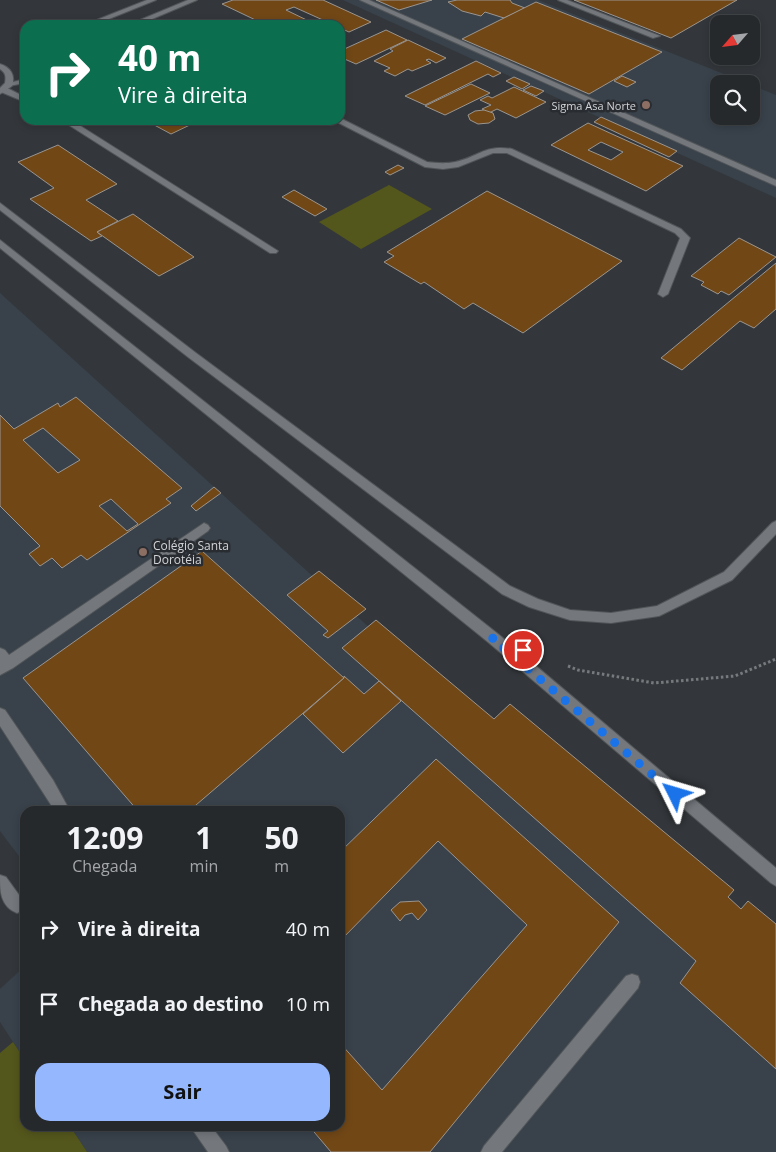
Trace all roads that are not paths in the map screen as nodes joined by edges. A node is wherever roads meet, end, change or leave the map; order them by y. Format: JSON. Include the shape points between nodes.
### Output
{"nodes":[{"id":1,"x":153,"y":0,"type":"edge"},
{"id":2,"x":194,"y":0,"type":"edge"},
{"id":3,"x":363,"y":0,"type":"edge"},
{"id":4,"x":561,"y":0,"type":"edge"},
{"id":5,"x":101,"y":20,"type":"edge"},
{"id":6,"x":145,"y":20,"type":"edge"},
{"id":7,"x":656,"y":36,"type":"dead end"},
{"id":8,"x":0,"y":66,"type":"edge"},
{"id":9,"x":20,"y":83,"type":"edge"},
{"id":10,"x":5,"y":88,"type":"edge"},
{"id":11,"x":20,"y":97,"type":"edge"},
{"id":12,"x":345,"y":123,"type":"edge"},
{"id":13,"x":73,"y":125,"type":"edge"},
{"id":14,"x":776,"y":183,"type":"edge"},
{"id":15,"x":0,"y":206,"type":"edge"},
{"id":16,"x":0,"y":243,"type":"edge"},
{"id":17,"x":274,"y":251,"type":"dead end"},
{"id":18,"x":663,"y":294,"type":"dead end"},
{"id":19,"x":776,"y":526,"type":"edge"},
{"id":20,"x":204,"y":528,"type":"dead end"},
{"id":21,"x":3,"y":662,"type":"edge"},
{"id":22,"x":0,"y":714,"type":"edge"},
{"id":23,"x":60,"y":806,"type":"edge"},
{"id":24,"x":776,"y":878,"type":"edge"},
{"id":25,"x":0,"y":883,"type":"edge"},
{"id":26,"x":20,"y":904,"type":"edge"},
{"id":27,"x":632,"y":982,"type":"dead end"},
{"id":28,"x":203,"y":1131,"type":"edge"},
{"id":29,"x":220,"y":1152,"type":"edge"},
{"id":30,"x":490,"y":1152,"type":"edge"}],
"edges":[{"from":1,"to":5,"type":"street"},
{"from":2,"to":6,"type":"street"},
{"from":3,"to":14,"type":"street"},
{"from":4,"to":7,"type":"street"},
{"from":8,"to":10,"type":"street","via":[[11,76]]},
{"from":9,"to":10,"type":"street"},
{"from":10,"to":11,"type":"street"},
{"from":12,"to":18,"type":"street","via":[[425,164],[458,164],[492,150],[509,151],[678,231],[685,238]]},
{"from":13,"to":17,"type":"street"},
{"from":15,"to":19,"type":"street","via":[[192,356],[506,590],[534,603],[570,615],[611,618],[659,611],[728,576]]},
{"from":16,"to":24,"type":"street","via":[[485,632]]},
{"from":20,"to":21,"type":"street"},
{"from":22,"to":23,"type":"street"},
{"from":25,"to":26,"type":"street"},
{"from":27,"to":30,"type":"street"},
{"from":28,"to":29,"type":"street"}]}
